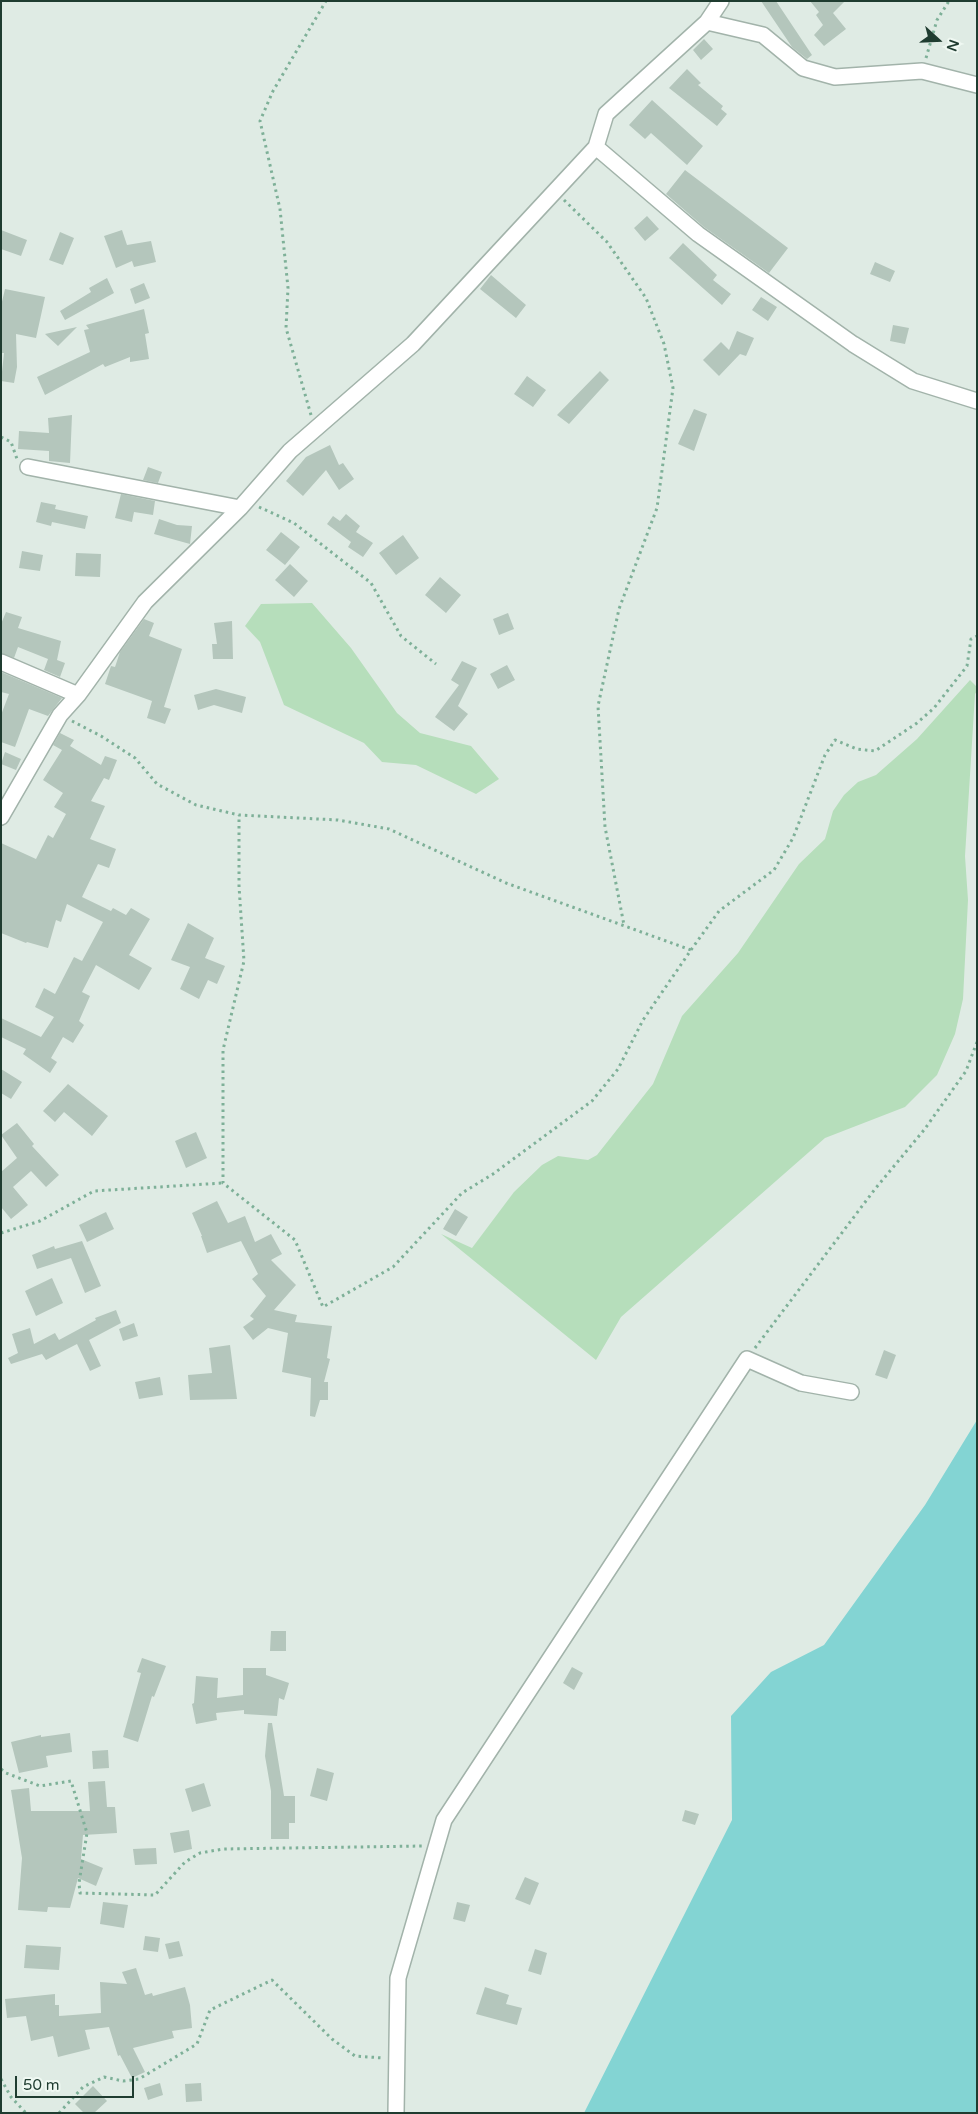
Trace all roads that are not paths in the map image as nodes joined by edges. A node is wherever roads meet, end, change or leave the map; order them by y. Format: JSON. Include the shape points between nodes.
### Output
{"nodes":[{"id":1,"x":721,"y":1,"type":"edge"},
{"id":2,"x":707,"y":22,"type":"junction"},
{"id":3,"x":977,"y":85,"type":"edge"},
{"id":4,"x":596,"y":147,"type":"junction"},
{"id":5,"x":977,"y":401,"type":"edge"},
{"id":6,"x":28,"y":467,"type":"road end"},
{"id":7,"x":243,"y":505,"type":"junction"},
{"id":8,"x":1,"y":662,"type":"edge"},
{"id":9,"x":78,"y":695,"type":"junction"},
{"id":10,"x":1,"y":817,"type":"edge"},
{"id":11,"x":851,"y":1392,"type":"dead end"},
{"id":12,"x":396,"y":2113,"type":"edge"}],
"edges":[{"from":1,"to":2,"type":"street"},
{"from":2,"to":3,"type":"street","via":[[763,35],[803,68],[835,77],[922,70]]},
{"from":2,"to":4,"type":"street","via":[[606,114]]},
{"from":4,"to":5,"type":"street","via":[[698,234],[853,344],[913,381]]},
{"from":4,"to":7,"type":"street","via":[[413,344],[290,452]]},
{"from":6,"to":7,"type":"street"},
{"from":7,"to":9,"type":"street","via":[[145,602]]},
{"from":8,"to":9,"type":"street"},
{"from":9,"to":10,"type":"street","via":[[60,715]]},
{"from":11,"to":12,"type":"street","via":[[801,1383],[747,1359],[444,1820],[398,1978]]}]}
